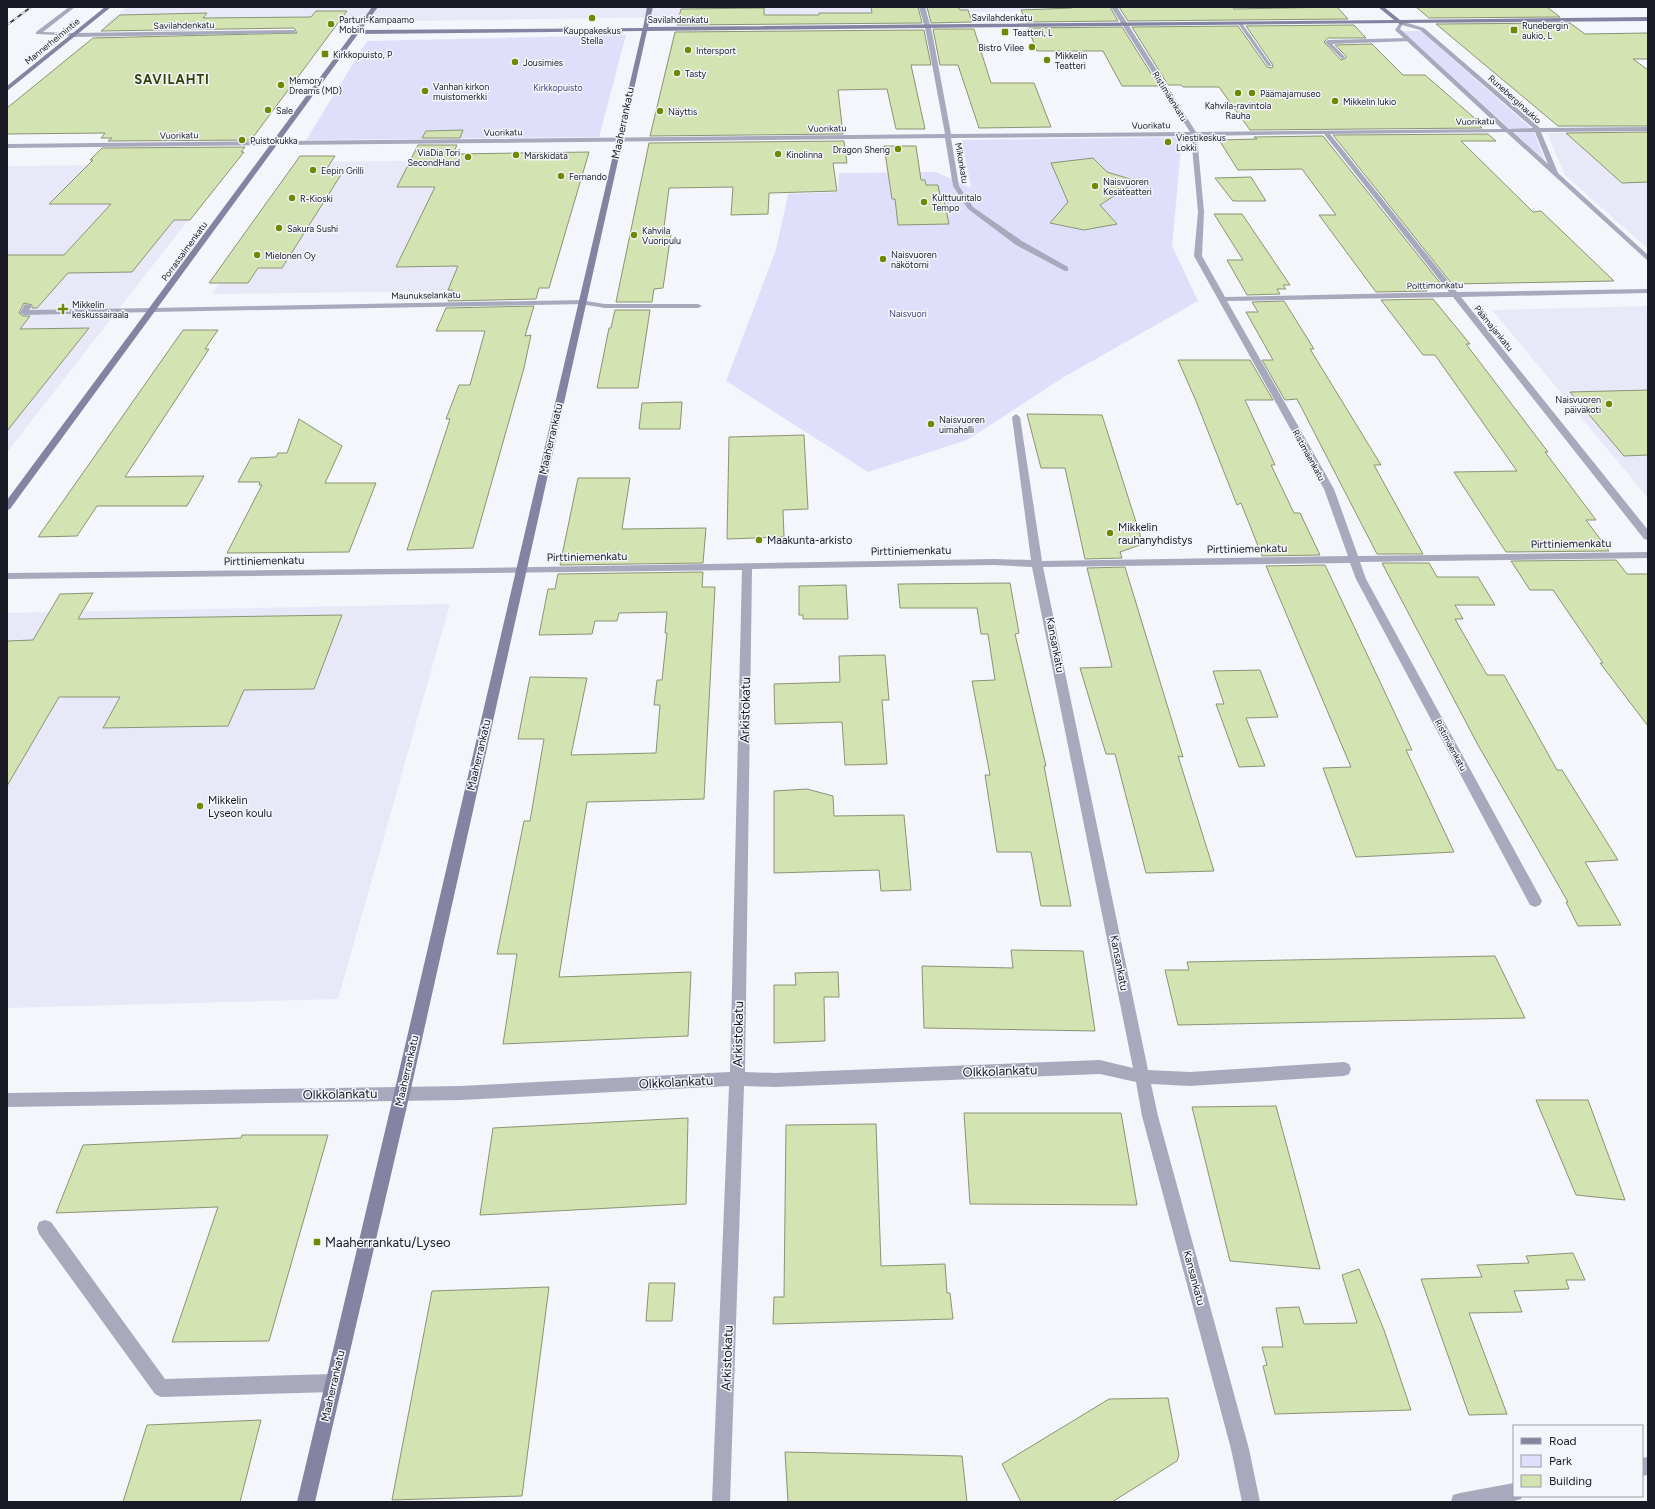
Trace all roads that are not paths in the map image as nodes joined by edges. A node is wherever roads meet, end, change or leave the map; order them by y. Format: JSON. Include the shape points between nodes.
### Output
{"nodes":[{"id":1,"x":72,"y":7,"type":"edge"},
{"id":2,"x":108,"y":7,"type":"edge"},
{"id":3,"x":375,"y":7,"type":"edge"},
{"id":4,"x":650,"y":7,"type":"edge"},
{"id":5,"x":922,"y":7,"type":"edge"},
{"id":6,"x":1114,"y":7,"type":"edge"},
{"id":7,"x":1381,"y":7,"type":"edge"},
{"id":8,"x":1648,"y":19,"type":"edge"},
{"id":9,"x":1401,"y":22,"type":"junction"},
{"id":10,"x":1238,"y":23,"type":"junction"},
{"id":11,"x":1125,"y":25,"type":"junction"},
{"id":12,"x":928,"y":26,"type":"junction"},
{"id":13,"x":645,"y":28,"type":"junction"},
{"id":14,"x":294,"y":32,"type":"dead end"},
{"id":15,"x":356,"y":32,"type":"junction"},
{"id":16,"x":74,"y":35,"type":"junction"},
{"id":17,"x":1409,"y":40,"type":"junction"},
{"id":18,"x":1342,"y":57,"type":"dead end"},
{"id":19,"x":1270,"y":65,"type":"dead end"},
{"id":20,"x":7,"y":90,"type":"edge"},
{"id":21,"x":1648,"y":128,"type":"edge"},
{"id":22,"x":1537,"y":129,"type":"junction"},
{"id":23,"x":1507,"y":130,"type":"junction"},
{"id":24,"x":1325,"y":132,"type":"junction"},
{"id":25,"x":1194,"y":134,"type":"junction"},
{"id":26,"x":949,"y":136,"type":"junction"},
{"id":27,"x":620,"y":140,"type":"junction"},
{"id":28,"x":275,"y":144,"type":"junction"},
{"id":29,"x":7,"y":146,"type":"edge"},
{"id":30,"x":1555,"y":174,"type":"junction"},
{"id":31,"x":1648,"y":259,"type":"edge"},
{"id":32,"x":1065,"y":269,"type":"dead end"},
{"id":33,"x":1648,"y":291,"type":"edge"},
{"id":34,"x":1454,"y":295,"type":"junction"},
{"id":35,"x":1222,"y":299,"type":"junction"},
{"id":36,"x":583,"y":302,"type":"junction"},
{"id":37,"x":28,"y":306,"type":"dead end"},
{"id":38,"x":698,"y":306,"type":"dead end"},
{"id":39,"x":153,"y":310,"type":"junction"},
{"id":40,"x":1016,"y":417,"type":"dead end"},
{"id":41,"x":7,"y":507,"type":"edge"},
{"id":42,"x":1648,"y":536,"type":"edge"},
{"id":43,"x":1648,"y":555,"type":"edge"},
{"id":44,"x":1354,"y":559,"type":"junction"},
{"id":45,"x":1037,"y":564,"type":"junction"},
{"id":46,"x":747,"y":566,"type":"junction"},
{"id":47,"x":522,"y":570,"type":"junction"},
{"id":48,"x":7,"y":576,"type":"edge"},
{"id":49,"x":1535,"y":901,"type":"dead end"},
{"id":50,"x":1344,"y":1069,"type":"dead end"},
{"id":51,"x":1142,"y":1077,"type":"junction"},
{"id":52,"x":737,"y":1079,"type":"junction"},
{"id":53,"x":402,"y":1093,"type":"junction"},
{"id":54,"x":7,"y":1100,"type":"edge"},
{"id":55,"x":45,"y":1228,"type":"dead end"},
{"id":56,"x":334,"y":1383,"type":"junction"},
{"id":57,"x":1513,"y":1492,"type":"edge"},
{"id":58,"x":306,"y":1502,"type":"edge"},
{"id":59,"x":721,"y":1502,"type":"edge"},
{"id":60,"x":1251,"y":1502,"type":"edge"},
{"id":61,"x":1460,"y":1502,"type":"edge"}],
"edges":[{"from":1,"to":16,"type":"street","name":"Savilahdenkatu","via":[[38,33]]},
{"from":2,"to":16,"type":"main road","name":"Mannerheimintie"},
{"from":3,"to":15,"type":"main road","name":"Porrassalmenkatu"},
{"from":4,"to":13,"type":"main road","name":"Maaherrankatu"},
{"from":5,"to":12,"type":"street","name":"Mikonkatu"},
{"from":6,"to":11,"type":"street","name":"Ristimäenkatu"},
{"from":7,"to":9,"type":"main road"},
{"from":8,"to":9,"type":"main road","name":"Savilahdenkatu"},
{"from":9,"to":10,"type":"main road","name":"Savilahdenkatu"},
{"from":9,"to":17,"type":"street","via":[[1397,29]]},
{"from":9,"to":22,"type":"street","name":"Runeberginaukio","via":[[1422,29]]},
{"from":10,"to":11,"type":"main road","name":"Savilahdenkatu"},
{"from":10,"to":19,"type":"street"},
{"from":11,"to":12,"type":"main road","name":"Savilahdenkatu"},
{"from":11,"to":25,"type":"street","name":"Ristimäenkatu"},
{"from":12,"to":13,"type":"main road","name":"Savilahdenkatu"},
{"from":12,"to":26,"type":"street","name":"Mikonkatu"},
{"from":13,"to":15,"type":"main road","name":"Savilahdenkatu"},
{"from":13,"to":27,"type":"main road","name":"Maaherrankatu"},
{"from":14,"to":16,"type":"street","name":"Savilahdenkatu"},
{"from":15,"to":28,"type":"main road","name":"Porrassalmenkatu"},
{"from":16,"to":20,"type":"main road","name":"Mannerheimintie"},
{"from":17,"to":18,"type":"street","via":[[1328,42]]},
{"from":17,"to":23,"type":"street"},
{"from":21,"to":22,"type":"street","name":"Vuorikatu"},
{"from":22,"to":23,"type":"street","name":"Vuorikatu"},
{"from":22,"to":30,"type":"street","name":"Runeberginaukio"},
{"from":23,"to":24,"type":"street","name":"Vuorikatu"},
{"from":23,"to":30,"type":"street"},
{"from":24,"to":25,"type":"street","name":"Vuorikatu"},
{"from":24,"to":34,"type":"street","name":"Päämajankatu"},
{"from":25,"to":26,"type":"street","name":"Vuorikatu"},
{"from":25,"to":35,"type":"street","name":"Ristimäenkatu","via":[[1201,212],[1198,256]]},
{"from":26,"to":27,"type":"street","name":"Vuorikatu"},
{"from":26,"to":32,"type":"street","name":"Mikonkatu","via":[[956,186],[970,208],[1019,243]]},
{"from":27,"to":28,"type":"street","name":"Vuorikatu"},
{"from":27,"to":36,"type":"main road","name":"Maaherrankatu"},
{"from":28,"to":29,"type":"street","name":"Vuorikatu"},
{"from":28,"to":39,"type":"main road","name":"Porrassalmenkatu"},
{"from":30,"to":31,"type":"street"},
{"from":33,"to":34,"type":"street","name":"Polttimonkatu"},
{"from":34,"to":35,"type":"street","name":"Polttimonkatu"},
{"from":34,"to":42,"type":"street","name":"Päämajankatu"},
{"from":35,"to":44,"type":"street","name":"Ristimäenkatu","via":[[1329,489]]},
{"from":36,"to":38,"type":"street","name":"Maunukselankatu","via":[[604,306]]},
{"from":36,"to":39,"type":"street","name":"Maunukselankatu"},
{"from":36,"to":47,"type":"main road","name":"Maaherrankatu"},
{"from":37,"to":39,"type":"street","name":"Maunukselankatu","via":[[24,313]]},
{"from":39,"to":41,"type":"main road","name":"Porrassalmenkatu"},
{"from":40,"to":45,"type":"street","name":"Kansankatu"},
{"from":43,"to":44,"type":"street","name":"Pirttiniemenkatu"},
{"from":44,"to":45,"type":"street","name":"Pirttiniemenkatu"},
{"from":44,"to":49,"type":"street","name":"Ristimäenkatu","via":[[1361,579]]},
{"from":45,"to":46,"type":"street","name":"Pirttiniemenkatu","via":[[994,562]]},
{"from":45,"to":51,"type":"street","name":"Kansankatu"},
{"from":46,"to":47,"type":"street","name":"Pirttiniemenkatu"},
{"from":46,"to":52,"type":"street","name":"Arkistokatu"},
{"from":47,"to":48,"type":"street","name":"Pirttiniemenkatu"},
{"from":47,"to":53,"type":"main road","name":"Maaherrankatu"},
{"from":50,"to":51,"type":"street","name":"Olkkolankatu","via":[[1190,1079]]},
{"from":51,"to":52,"type":"street","name":"Olkkolankatu","via":[[1100,1067],[775,1080]]},
{"from":51,"to":60,"type":"street","name":"Kansankatu","via":[[1150,1116],[1240,1449]]},
{"from":52,"to":53,"type":"street","name":"Olkkolankatu","via":[[460,1093]]},
{"from":52,"to":59,"type":"street","name":"Arkistokatu"},
{"from":53,"to":54,"type":"street","name":"Olkkolankatu"},
{"from":53,"to":56,"type":"main road","name":"Maaherrankatu"},
{"from":55,"to":56,"type":"street","via":[[160,1388]]},
{"from":56,"to":58,"type":"main road","name":"Maaherrankatu"},
{"from":57,"to":61,"type":"street"}]}
